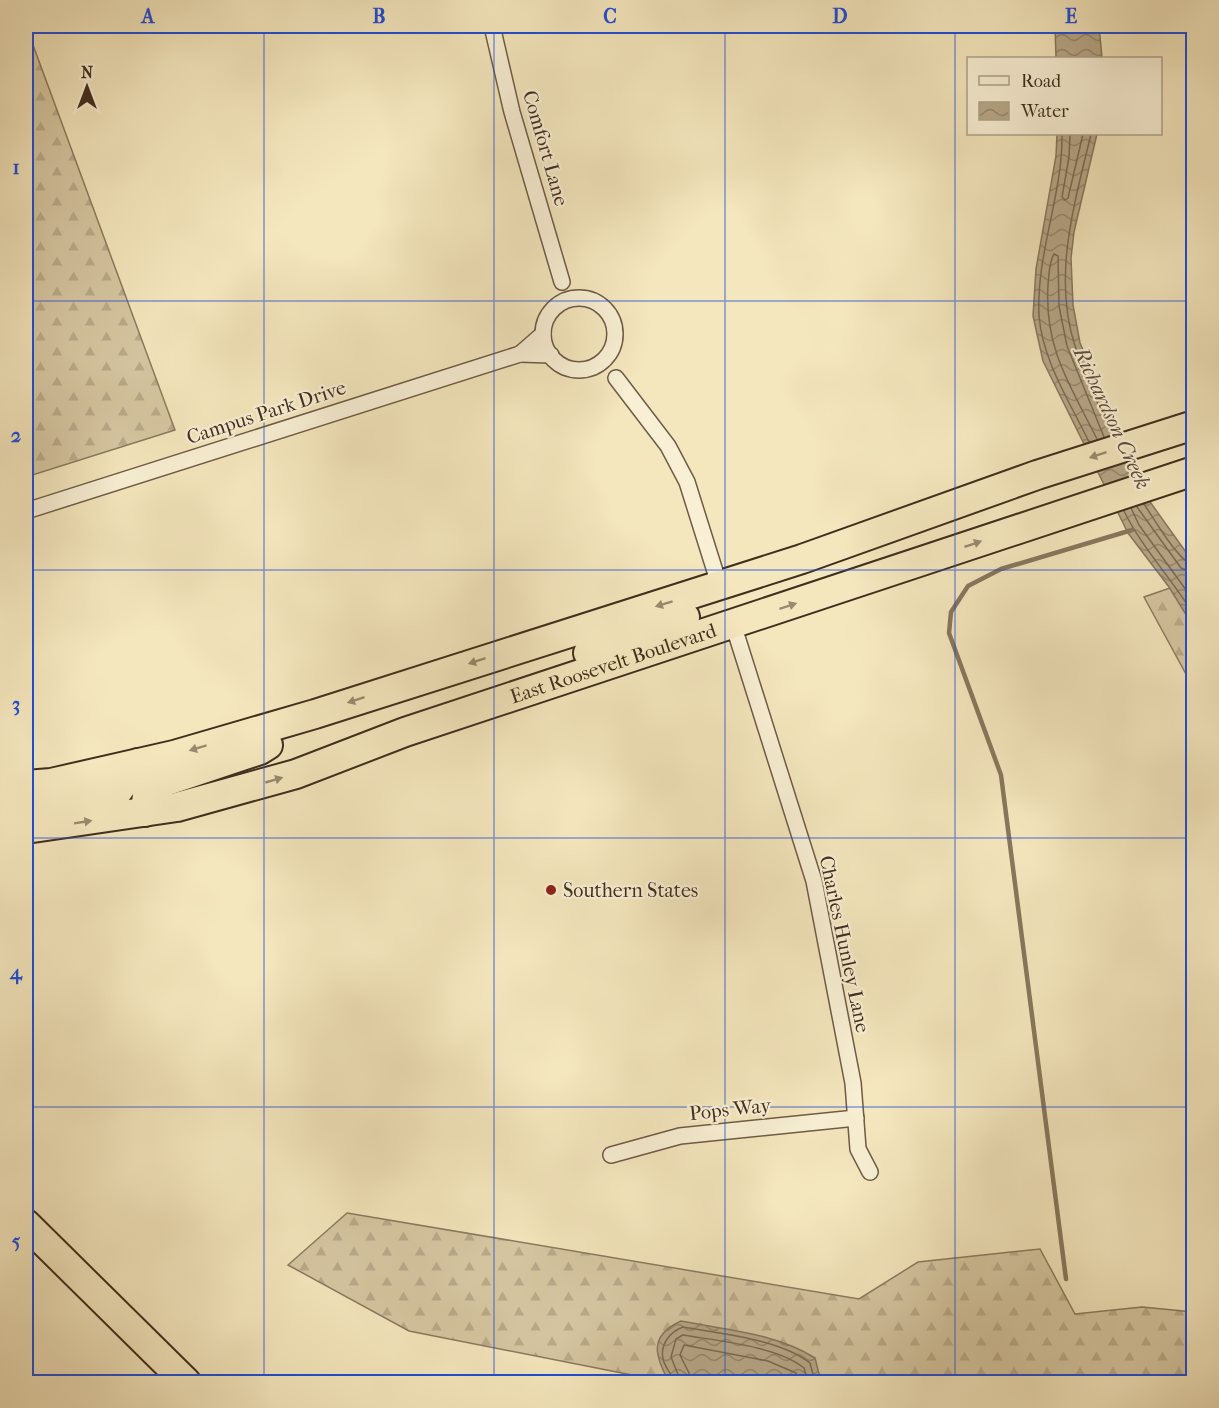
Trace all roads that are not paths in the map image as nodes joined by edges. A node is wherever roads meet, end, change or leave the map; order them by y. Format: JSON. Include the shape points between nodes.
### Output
{"nodes":[{"id":1,"x":492,"y":26,"type":"edge"},
{"id":2,"x":562,"y":282,"type":"junction"},
{"id":3,"x":587,"y":299,"type":"junction"},
{"id":4,"x":560,"y":303,"type":"junction"},
{"id":5,"x":543,"y":334,"type":"junction"},
{"id":6,"x":611,"y":351,"type":"junction"},
{"id":7,"x":520,"y":354,"type":"junction"},
{"id":8,"x":551,"y":356,"type":"junction"},
{"id":9,"x":594,"y":367,"type":"junction"},
{"id":10,"x":616,"y":378,"type":"junction"},
{"id":11,"x":1194,"y":425,"type":"edge"},
{"id":12,"x":1194,"y":471,"type":"edge"},
{"id":13,"x":950,"y":506,"type":"junction"},
{"id":14,"x":26,"y":511,"type":"edge"},
{"id":15,"x":719,"y":584,"type":"junction"},
{"id":16,"x":733,"y":624,"type":"junction"},
{"id":17,"x":468,"y":712,"type":"junction"},
{"id":18,"x":315,"y":714,"type":"junction"},
{"id":19,"x":138,"y":764,"type":"junction"},
{"id":20,"x":26,"y":785,"type":"edge"},
{"id":21,"x":26,"y":810,"type":"edge"},
{"id":22,"x":145,"y":812,"type":"junction"},
{"id":23,"x":26,"y":829,"type":"edge"},
{"id":24,"x":856,"y":1118,"type":"junction"},
{"id":25,"x":611,"y":1155,"type":"dead end"},
{"id":26,"x":870,"y":1172,"type":"dead end"},
{"id":27,"x":26,"y":1224,"type":"edge"},
{"id":28,"x":186,"y":1383,"type":"edge"}],
"edges":[{"from":1,"to":2,"type":"street","name":"Comfort Lane","via":[[512,112]]},
{"from":2,"to":3,"type":"street"},
{"from":2,"to":4,"type":"street","name":"Comfort Lane"},
{"from":3,"to":4,"type":"street"},
{"from":3,"to":6,"type":"street","via":[[604,307],[611,317],[615,328]]},
{"from":4,"to":5,"type":"street","name":"Comfort Lane","via":[[551,311]]},
{"from":5,"to":7,"type":"street","name":"Campus Park Drive"},
{"from":5,"to":8,"type":"street"},
{"from":6,"to":9,"type":"street"},
{"from":6,"to":10,"type":"street"},
{"from":7,"to":8,"type":"street","name":"Campus Park Drive"},
{"from":7,"to":14,"type":"street","name":"Campus Park Drive"},
{"from":8,"to":9,"type":"street","via":[[570,368]]},
{"from":9,"to":10,"type":"street"},
{"from":10,"to":15,"type":"street","via":[[668,446],[687,482]]},
{"from":11,"to":13,"type":"highway","one_way":true},
{"from":16,"to":12,"type":"highway","name":"East Roosevelt Boulevard","one_way":true},
{"from":13,"to":15,"type":"highway"},
{"from":13,"to":16,"type":"highway","via":[[880,543],[741,595],[732,608]]},
{"from":15,"to":17,"type":"highway","via":[[711,603],[699,612],[553,667]]},
{"from":15,"to":18,"type":"highway","one_way":true},
{"from":16,"to":17,"type":"highway","name":"East Roosevelt Boulevard"},
{"from":16,"to":24,"type":"street","name":"Charles Hunley Lane","via":[[814,881],[853,1083]]},
{"from":22,"to":17,"type":"highway","name":"East Roosevelt Boulevard","one_way":true,"via":[[296,774]]},
{"from":18,"to":19,"type":"highway","one_way":true},
{"from":18,"to":22,"type":"highway","via":[[260,750],[152,786]]},
{"from":19,"to":20,"type":"highway"},
{"from":19,"to":21,"type":"highway","via":[[116,794]]},
{"from":23,"to":22,"type":"highway","name":"East Roosevelt Boulevard","one_way":true},
{"from":24,"to":25,"type":"street","name":"Pops Way","via":[[680,1136]]},
{"from":24,"to":26,"type":"street","name":"Charles Hunley Lane","via":[[858,1149]]},
{"from":27,"to":28,"type":"highway"}]}
